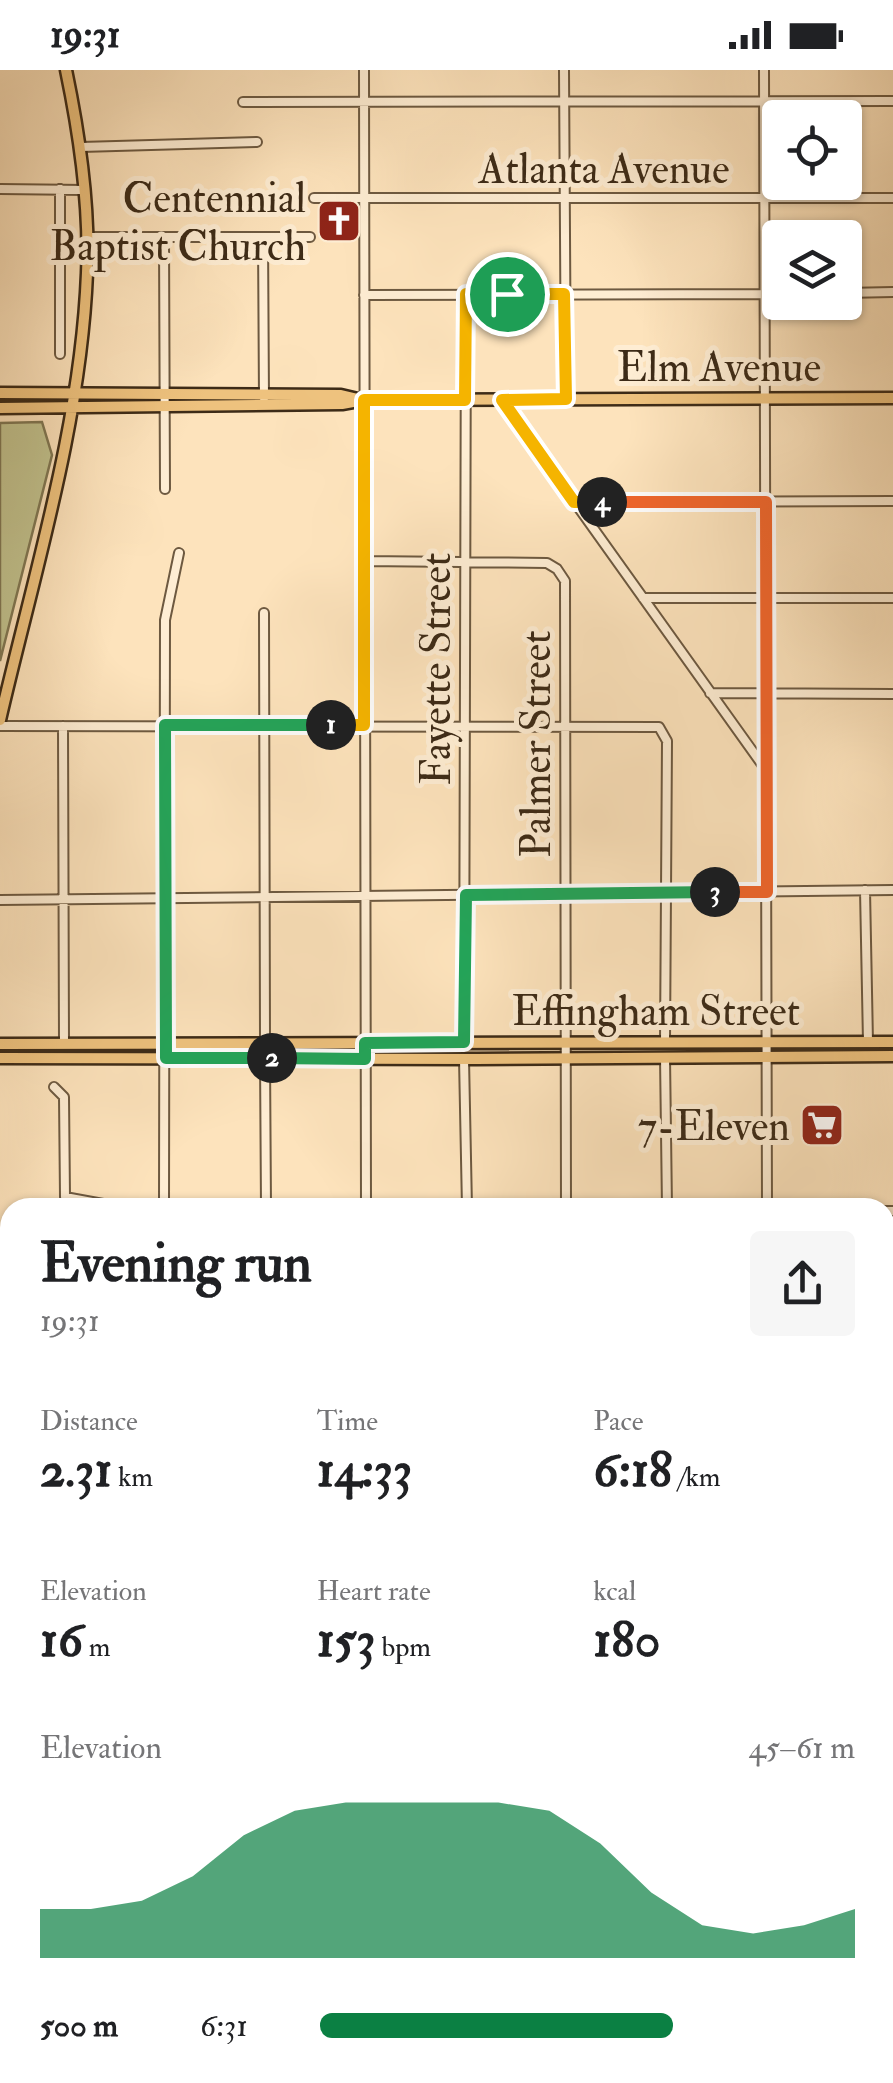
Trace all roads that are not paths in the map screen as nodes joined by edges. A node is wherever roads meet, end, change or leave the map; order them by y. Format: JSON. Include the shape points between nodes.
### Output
{"nodes":[{"id":1,"x":66,"y":70,"type":"edge"},
{"id":2,"x":364,"y":70,"type":"edge"},
{"id":3,"x":564,"y":70,"type":"edge"},
{"id":4,"x":764,"y":70,"type":"edge"},
{"id":5,"x":764,"y":100,"type":"edge"},
{"id":6,"x":862,"y":101,"type":"edge"},
{"id":7,"x":893,"y":101,"type":"edge"},
{"id":8,"x":243,"y":102,"type":"dead end"},
{"id":9,"x":364,"y":102,"type":"junction"},
{"id":10,"x":564,"y":102,"type":"junction"},
{"id":11,"x":762,"y":102,"type":"edge"},
{"id":12,"x":258,"y":142,"type":"dead end"},
{"id":13,"x":80,"y":147,"type":"junction"},
{"id":14,"x":0,"y":189,"type":"edge"},
{"id":15,"x":60,"y":190,"type":"junction"},
{"id":16,"x":85,"y":190,"type":"junction"},
{"id":17,"x":314,"y":198,"type":"dead end"},
{"id":18,"x":564,"y":198,"type":"junction"},
{"id":19,"x":762,"y":198,"type":"edge"},
{"id":20,"x":862,"y":198,"type":"edge"},
{"id":21,"x":893,"y":198,"type":"edge"},
{"id":22,"x":364,"y":199,"type":"junction"},
{"id":23,"x":88,"y":237,"type":"junction"},
{"id":24,"x":310,"y":237,"type":"dead end"},
{"id":25,"x":164,"y":238,"type":"junction"},
{"id":26,"x":263,"y":238,"type":"junction"},
{"id":27,"x":893,"y":292,"type":"edge"},
{"id":28,"x":862,"y":293,"type":"edge"},
{"id":29,"x":466,"y":294,"type":"junction"},
{"id":30,"x":564,"y":294,"type":"junction"},
{"id":31,"x":762,"y":294,"type":"edge"},
{"id":32,"x":364,"y":295,"type":"junction"},
{"id":33,"x":766,"y":320,"type":"edge"},
{"id":34,"x":60,"y":354,"type":"dead end"},
{"id":35,"x":164,"y":393,"type":"junction"},
{"id":36,"x":0,"y":394,"type":"edge"},
{"id":37,"x":74,"y":394,"type":"junction"},
{"id":38,"x":893,"y":398,"type":"edge"},
{"id":39,"x":566,"y":399,"type":"junction"},
{"id":40,"x":766,"y":399,"type":"junction"},
{"id":41,"x":264,"y":400,"type":"junction"},
{"id":42,"x":364,"y":400,"type":"junction"},
{"id":43,"x":465,"y":400,"type":"junction"},
{"id":44,"x":502,"y":400,"type":"junction"},
{"id":45,"x":0,"y":408,"type":"edge"},
{"id":46,"x":164,"y":408,"type":"junction"},
{"id":47,"x":71,"y":409,"type":"junction"},
{"id":48,"x":165,"y":489,"type":"dead end"},
{"id":49,"x":893,"y":501,"type":"edge"},
{"id":50,"x":574,"y":502,"type":"junction"},
{"id":51,"x":766,"y":502,"type":"junction"},
{"id":52,"x":178,"y":554,"type":"dead end"},
{"id":53,"x":364,"y":561,"type":"junction"},
{"id":54,"x":465,"y":562,"type":"junction"},
{"id":55,"x":642,"y":598,"type":"junction"},
{"id":56,"x":766,"y":598,"type":"junction"},
{"id":57,"x":893,"y":598,"type":"edge"},
{"id":58,"x":264,"y":614,"type":"dead end"},
{"id":59,"x":710,"y":693,"type":"junction"},
{"id":60,"x":766,"y":693,"type":"junction"},
{"id":61,"x":893,"y":694,"type":"edge"},
{"id":62,"x":0,"y":723,"type":"edge"},
{"id":63,"x":165,"y":725,"type":"junction"},
{"id":64,"x":264,"y":725,"type":"junction"},
{"id":65,"x":364,"y":725,"type":"junction"},
{"id":66,"x":466,"y":725,"type":"junction"},
{"id":67,"x":566,"y":725,"type":"junction"},
{"id":68,"x":63,"y":726,"type":"junction"},
{"id":69,"x":766,"y":770,"type":"junction"},
{"id":70,"x":865,"y":890,"type":"junction"},
{"id":71,"x":893,"y":890,"type":"edge"},
{"id":72,"x":666,"y":892,"type":"junction"},
{"id":73,"x":767,"y":892,"type":"junction"},
{"id":74,"x":566,"y":894,"type":"junction"},
{"id":75,"x":466,"y":895,"type":"junction"},
{"id":76,"x":365,"y":896,"type":"junction"},
{"id":77,"x":266,"y":897,"type":"junction"},
{"id":78,"x":165,"y":898,"type":"junction"},
{"id":79,"x":64,"y":899,"type":"junction"},
{"id":80,"x":0,"y":900,"type":"edge"},
{"id":81,"x":0,"y":1035,"type":"edge"},
{"id":82,"x":64,"y":1042,"type":"junction"},
{"id":83,"x":166,"y":1042,"type":"junction"},
{"id":84,"x":265,"y":1042,"type":"junction"},
{"id":85,"x":464,"y":1042,"type":"junction"},
{"id":86,"x":566,"y":1042,"type":"junction"},
{"id":87,"x":665,"y":1042,"type":"junction"},
{"id":88,"x":766,"y":1042,"type":"junction"},
{"id":89,"x":868,"y":1042,"type":"junction"},
{"id":90,"x":893,"y":1042,"type":"edge"},
{"id":91,"x":365,"y":1043,"type":"junction"},
{"id":92,"x":0,"y":1044,"type":"edge"},
{"id":93,"x":25,"y":1044,"type":"junction"},
{"id":94,"x":766,"y":1056,"type":"junction"},
{"id":95,"x":893,"y":1056,"type":"edge"},
{"id":96,"x":566,"y":1057,"type":"junction"},
{"id":97,"x":665,"y":1057,"type":"junction"},
{"id":98,"x":166,"y":1058,"type":"junction"},
{"id":99,"x":265,"y":1058,"type":"junction"},
{"id":100,"x":365,"y":1059,"type":"junction"},
{"id":101,"x":464,"y":1059,"type":"junction"},
{"id":102,"x":0,"y":1061,"type":"edge"},
{"id":103,"x":54,"y":1087,"type":"dead end"},
{"id":104,"x":70,"y":1198,"type":"edge"},
{"id":105,"x":164,"y":1198,"type":"edge"},
{"id":106,"x":266,"y":1198,"type":"edge"},
{"id":107,"x":366,"y":1198,"type":"edge"},
{"id":108,"x":467,"y":1198,"type":"edge"},
{"id":109,"x":566,"y":1198,"type":"edge"},
{"id":110,"x":667,"y":1198,"type":"edge"},
{"id":111,"x":767,"y":1198,"type":"edge"}],
"edges":[{"from":1,"to":13,"type":"main road"},
{"from":2,"to":9,"type":"street"},
{"from":3,"to":10,"type":"street"},
{"from":4,"to":5,"type":"street"},
{"from":6,"to":7,"type":"street"},
{"from":8,"to":9,"type":"street"},
{"from":9,"to":10,"type":"street"},
{"from":9,"to":22,"type":"street"},
{"from":10,"to":11,"type":"street"},
{"from":10,"to":18,"type":"street"},
{"from":12,"to":13,"type":"street"},
{"from":13,"to":16,"type":"main road"},
{"from":14,"to":15,"type":"street"},
{"from":15,"to":16,"type":"street"},
{"from":15,"to":34,"type":"street"},
{"from":16,"to":23,"type":"main road"},
{"from":17,"to":22,"type":"street","name":"Atlanta Avenue"},
{"from":18,"to":19,"type":"street","name":"Atlanta Avenue"},
{"from":18,"to":22,"type":"street","name":"Atlanta Avenue"},
{"from":18,"to":30,"type":"street"},
{"from":20,"to":21,"type":"street","name":"Atlanta Avenue"},
{"from":22,"to":32,"type":"street"},
{"from":23,"to":25,"type":"street"},
{"from":23,"to":37,"type":"main road"},
{"from":24,"to":26,"type":"street"},
{"from":25,"to":26,"type":"street"},
{"from":25,"to":35,"type":"street"},
{"from":26,"to":41,"type":"street"},
{"from":27,"to":28,"type":"street"},
{"from":29,"to":30,"type":"street"},
{"from":29,"to":32,"type":"street"},
{"from":29,"to":43,"type":"street","name":"Fayette Street"},
{"from":30,"to":31,"type":"street"},
{"from":30,"to":39,"type":"street"},
{"from":32,"to":42,"type":"street"},
{"from":33,"to":40,"type":"street"},
{"from":35,"to":37,"type":"main road","name":"Elm Avenue"},
{"from":35,"to":41,"type":"main road","name":"Elm Avenue"},
{"from":35,"to":46,"type":"street"},
{"from":36,"to":37,"type":"main road","name":"Elm Avenue"},
{"from":37,"to":47,"type":"main road"},
{"from":38,"to":40,"type":"main road","name":"Elm Avenue"},
{"from":39,"to":40,"type":"main road","name":"Elm Avenue"},
{"from":39,"to":44,"type":"main road","name":"Elm Avenue"},
{"from":40,"to":51,"type":"street"},
{"from":41,"to":42,"type":"main road","name":"Elm Avenue"},
{"from":41,"to":46,"type":"main road","name":"Elm Avenue"},
{"from":42,"to":43,"type":"main road","name":"Elm Avenue"},
{"from":42,"to":53,"type":"street"},
{"from":43,"to":44,"type":"main road","name":"Elm Avenue"},
{"from":43,"to":54,"type":"street","name":"Fayette Street"},
{"from":44,"to":50,"type":"street"},
{"from":45,"to":47,"type":"main road","name":"Elm Avenue"},
{"from":46,"to":47,"type":"main road","name":"Elm Avenue"},
{"from":46,"to":48,"type":"street"},
{"from":47,"to":62,"type":"main road"},
{"from":49,"to":51,"type":"street"},
{"from":50,"to":51,"type":"street"},
{"from":50,"to":55,"type":"street"},
{"from":51,"to":56,"type":"street"},
{"from":52,"to":63,"type":"street","via":[[166,613]]},
{"from":53,"to":54,"type":"street"},
{"from":53,"to":65,"type":"street"},
{"from":54,"to":66,"type":"street","name":"Fayette Street"},
{"from":54,"to":67,"type":"street","name":"Palmer Street","via":[[558,569],[564,581]]},
{"from":55,"to":56,"type":"street"},
{"from":55,"to":59,"type":"street"},
{"from":56,"to":57,"type":"street"},
{"from":56,"to":60,"type":"street"},
{"from":58,"to":64,"type":"street"},
{"from":59,"to":60,"type":"street"},
{"from":59,"to":69,"type":"street"},
{"from":60,"to":61,"type":"street"},
{"from":60,"to":69,"type":"street"},
{"from":62,"to":68,"type":"street"},
{"from":63,"to":64,"type":"street"},
{"from":63,"to":68,"type":"street"},
{"from":63,"to":78,"type":"street"},
{"from":64,"to":65,"type":"street"},
{"from":64,"to":77,"type":"street"},
{"from":65,"to":66,"type":"street"},
{"from":65,"to":76,"type":"street"},
{"from":66,"to":67,"type":"street"},
{"from":66,"to":75,"type":"street","name":"Fayette Street"},
{"from":67,"to":72,"type":"street","via":[[659,727],[667,741]]},
{"from":67,"to":74,"type":"street","name":"Palmer Street"},
{"from":68,"to":79,"type":"street"},
{"from":69,"to":73,"type":"street"},
{"from":70,"to":71,"type":"street"},
{"from":70,"to":73,"type":"street"},
{"from":70,"to":89,"type":"street"},
{"from":72,"to":73,"type":"street"},
{"from":72,"to":74,"type":"street"},
{"from":72,"to":87,"type":"street"},
{"from":73,"to":88,"type":"street"},
{"from":74,"to":75,"type":"street"},
{"from":74,"to":86,"type":"street","name":"Palmer Street"},
{"from":75,"to":76,"type":"street"},
{"from":75,"to":85,"type":"street","name":"Fayette Street"},
{"from":76,"to":77,"type":"street"},
{"from":76,"to":91,"type":"street"},
{"from":77,"to":78,"type":"street"},
{"from":77,"to":84,"type":"street"},
{"from":78,"to":79,"type":"street"},
{"from":78,"to":83,"type":"street"},
{"from":79,"to":80,"type":"street"},
{"from":79,"to":82,"type":"street"},
{"from":81,"to":93,"type":"main road"},
{"from":82,"to":83,"type":"main road","name":"Effingham Street"},
{"from":82,"to":93,"type":"main road","name":"Effingham Street"},
{"from":83,"to":84,"type":"main road","name":"Effingham Street"},
{"from":83,"to":98,"type":"street"},
{"from":84,"to":91,"type":"main road","name":"Effingham Street"},
{"from":85,"to":86,"type":"main road","name":"Effingham Street"},
{"from":85,"to":91,"type":"main road","name":"Effingham Street"},
{"from":86,"to":87,"type":"main road","name":"Effingham Street"},
{"from":86,"to":96,"type":"street","name":"Palmer Street"},
{"from":87,"to":88,"type":"main road","name":"Effingham Street"},
{"from":88,"to":89,"type":"main road","name":"Effingham Street"},
{"from":88,"to":94,"type":"street"},
{"from":89,"to":90,"type":"main road","name":"Effingham Street"},
{"from":91,"to":100,"type":"street"},
{"from":92,"to":93,"type":"main road","name":"Effingham Street"},
{"from":94,"to":95,"type":"main road","name":"Effingham Street"},
{"from":94,"to":97,"type":"main road","name":"Effingham Street"},
{"from":94,"to":111,"type":"street"},
{"from":96,"to":97,"type":"main road","name":"Effingham Street"},
{"from":96,"to":101,"type":"main road","name":"Effingham Street"},
{"from":96,"to":109,"type":"street","name":"Palmer Street"},
{"from":97,"to":110,"type":"street"},
{"from":98,"to":99,"type":"main road","name":"Effingham Street"},
{"from":98,"to":102,"type":"main road","name":"Effingham Street"},
{"from":98,"to":105,"type":"street"},
{"from":99,"to":100,"type":"main road","name":"Effingham Street"},
{"from":99,"to":106,"type":"street"},
{"from":100,"to":101,"type":"main road","name":"Effingham Street"},
{"from":100,"to":107,"type":"street"},
{"from":101,"to":108,"type":"street"},
{"from":103,"to":104,"type":"street","via":[[64,1097],[65,1197]]}]}
